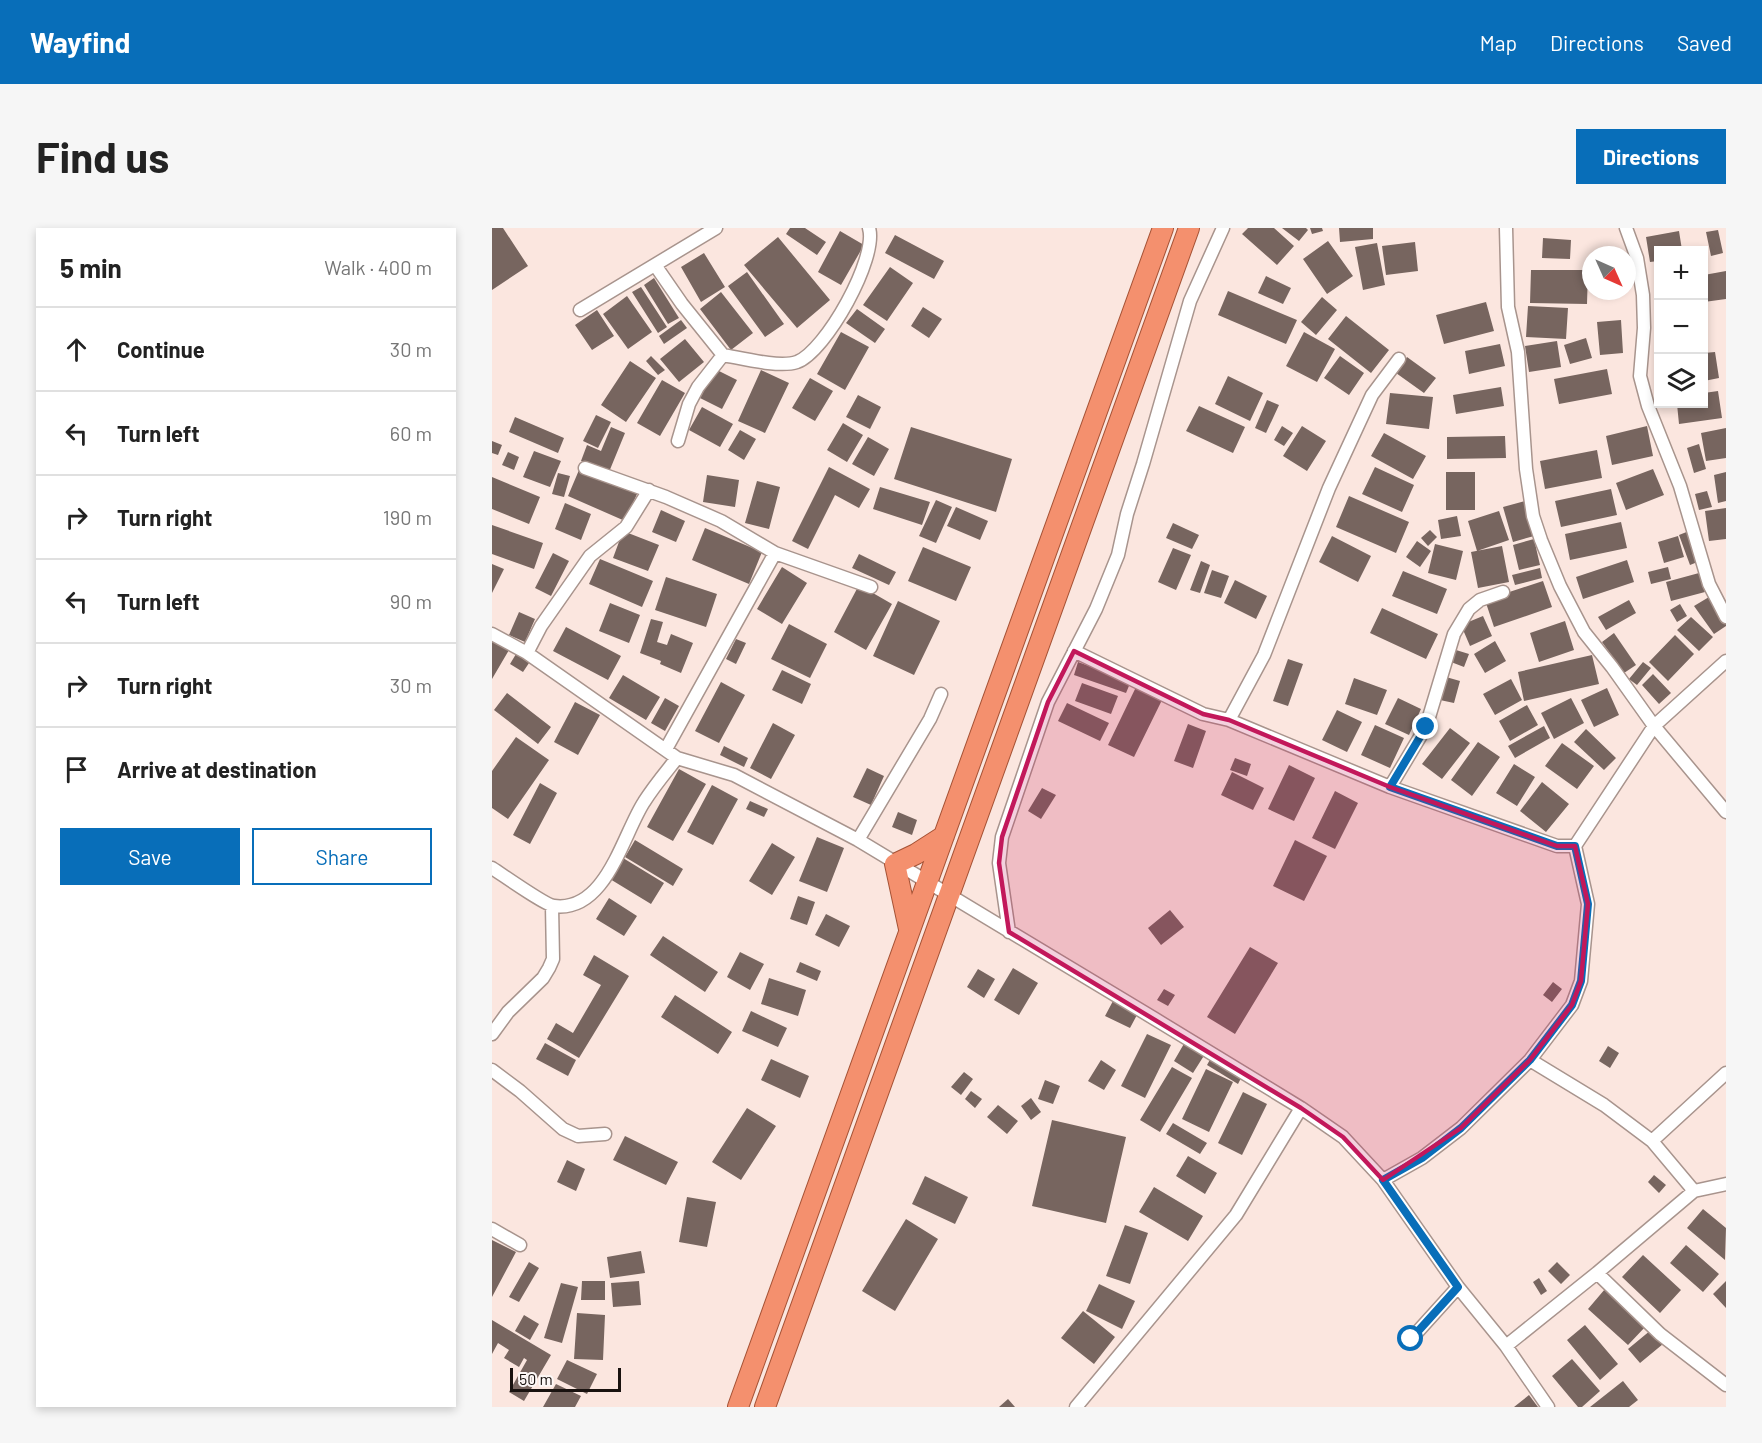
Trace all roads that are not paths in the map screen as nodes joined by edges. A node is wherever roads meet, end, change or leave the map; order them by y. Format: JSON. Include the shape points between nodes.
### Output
{"nodes":[{"id":1,"x":716,"y":228,"type":"edge"},
{"id":2,"x":869,"y":228,"type":"edge"},
{"id":3,"x":1163,"y":228,"type":"edge"},
{"id":4,"x":1189,"y":228,"type":"edge"},
{"id":5,"x":1223,"y":228,"type":"edge"},
{"id":6,"x":1506,"y":228,"type":"edge"},
{"id":7,"x":1626,"y":228,"type":"edge"},
{"id":8,"x":655,"y":265,"type":"junction"},
{"id":9,"x":580,"y":310,"type":"dead end"},
{"id":10,"x":723,"y":355,"type":"junction"},
{"id":11,"x":1399,"y":359,"type":"dead end"},
{"id":12,"x":678,"y":441,"type":"dead end"},
{"id":13,"x":585,"y":468,"type":"dead end"},
{"id":14,"x":649,"y":490,"type":"junction"},
{"id":15,"x":775,"y":553,"type":"junction"},
{"id":16,"x":871,"y":587,"type":"dead end"},
{"id":17,"x":1503,"y":592,"type":"dead end"},
{"id":18,"x":1726,"y":617,"type":"edge"},
{"id":19,"x":492,"y":634,"type":"edge"},
{"id":20,"x":1074,"y":651,"type":"junction"},
{"id":21,"x":527,"y":653,"type":"junction"},
{"id":22,"x":1726,"y":661,"type":"edge"},
{"id":23,"x":941,"y":694,"type":"dead end"},
{"id":24,"x":1229,"y":720,"type":"junction"},
{"id":25,"x":1654,"y":726,"type":"junction"},
{"id":26,"x":666,"y":749,"type":"junction"},
{"id":27,"x":677,"y":758,"type":"junction"},
{"id":28,"x":1390,"y":787,"type":"junction"},
{"id":29,"x":1726,"y":812,"type":"edge"},
{"id":30,"x":944,"y":836,"type":"junction"},
{"id":31,"x":858,"y":840,"type":"junction"},
{"id":32,"x":1575,"y":846,"type":"junction"},
{"id":33,"x":895,"y":864,"type":"junction"},
{"id":34,"x":492,"y":868,"type":"edge"},
{"id":35,"x":927,"y":882,"type":"junction"},
{"id":36,"x":949,"y":896,"type":"junction"},
{"id":37,"x":552,"y":906,"type":"junction"},
{"id":38,"x":909,"y":931,"type":"junction"},
{"id":39,"x":1009,"y":932,"type":"junction"},
{"id":40,"x":492,"y":1034,"type":"edge"},
{"id":41,"x":1530,"y":1060,"type":"junction"},
{"id":42,"x":492,"y":1070,"type":"edge"},
{"id":43,"x":1726,"y":1073,"type":"edge"},
{"id":44,"x":1301,"y":1108,"type":"junction"},
{"id":45,"x":605,"y":1134,"type":"dead end"},
{"id":46,"x":1652,"y":1141,"type":"junction"},
{"id":47,"x":1383,"y":1180,"type":"junction"},
{"id":48,"x":1726,"y":1184,"type":"edge"},
{"id":49,"x":1694,"y":1191,"type":"junction"},
{"id":50,"x":492,"y":1229,"type":"edge"},
{"id":51,"x":520,"y":1245,"type":"dead end"},
{"id":52,"x":1597,"y":1273,"type":"junction"},
{"id":53,"x":1458,"y":1287,"type":"junction"},
{"id":54,"x":1411,"y":1339,"type":"dead end"},
{"id":55,"x":1506,"y":1346,"type":"junction"},
{"id":56,"x":1726,"y":1385,"type":"edge"},
{"id":57,"x":738,"y":1407,"type":"edge"},
{"id":58,"x":765,"y":1407,"type":"edge"},
{"id":59,"x":1076,"y":1407,"type":"edge"},
{"id":60,"x":1548,"y":1407,"type":"edge"}],
"edges":[{"from":1,"to":8,"type":"street"},
{"from":2,"to":10,"type":"street","via":[[867,262],[854,290],[812,354],[795,363]]},
{"from":3,"to":30,"type":"highway"},
{"from":4,"to":36,"type":"highway"},
{"from":5,"to":20,"type":"street","via":[[1190,301],[1118,555]]},
{"from":6,"to":25,"type":"street","via":[[1508,307],[1518,352],[1533,516],[1560,586],[1584,632]]},
{"from":7,"to":18,"type":"street","via":[[1637,258],[1643,294],[1640,376],[1680,486],[1709,584]]},
{"from":8,"to":9,"type":"street"},
{"from":8,"to":10,"type":"street"},
{"from":10,"to":12,"type":"street","via":[[689,404]]},
{"from":11,"to":24,"type":"street","via":[[1372,395],[1329,488],[1264,655]]},
{"from":13,"to":14,"type":"street"},
{"from":14,"to":15,"type":"street","via":[[721,521]]},
{"from":14,"to":21,"type":"street","via":[[626,527],[590,556]]},
{"from":15,"to":16,"type":"street"},
{"from":15,"to":26,"type":"street"},
{"from":17,"to":28,"type":"street","via":[[1480,600],[1469,609],[1454,634],[1426,727]]},
{"from":19,"to":21,"type":"street"},
{"from":20,"to":24,"type":"street","via":[[1203,714]]},
{"from":20,"to":39,"type":"street","via":[[1048,702],[1002,837],[999,863]]},
{"from":21,"to":26,"type":"street"},
{"from":22,"to":25,"type":"street"},
{"from":23,"to":31,"type":"street"},
{"from":24,"to":28,"type":"street"},
{"from":25,"to":29,"type":"street"},
{"from":25,"to":32,"type":"street"},
{"from":26,"to":27,"type":"street"},
{"from":27,"to":31,"type":"street","via":[[734,775]]},
{"from":27,"to":37,"type":"street","via":[[643,803],[603,881],[573,905]]},
{"from":28,"to":32,"type":"street","via":[[1557,846]]},
{"from":30,"to":33,"type":"highway"},
{"from":30,"to":35,"type":"highway"},
{"from":31,"to":33,"type":"street"},
{"from":32,"to":41,"type":"street","via":[[1588,904],[1581,981],[1572,1005]]},
{"from":33,"to":35,"type":"street"},
{"from":33,"to":38,"type":"highway"},
{"from":34,"to":37,"type":"street"},
{"from":35,"to":36,"type":"street"},
{"from":35,"to":38,"type":"highway"},
{"from":36,"to":39,"type":"street"},
{"from":36,"to":58,"type":"highway"},
{"from":37,"to":40,"type":"street","via":[[553,959],[549,968]]},
{"from":38,"to":57,"type":"highway"},
{"from":39,"to":44,"type":"street"},
{"from":41,"to":46,"type":"street","via":[[1604,1105]]},
{"from":41,"to":47,"type":"street","via":[[1461,1128],[1422,1158]]},
{"from":42,"to":45,"type":"street","via":[[563,1129],[578,1136]]},
{"from":43,"to":46,"type":"street"},
{"from":44,"to":47,"type":"street","via":[[1343,1137]]},
{"from":44,"to":59,"type":"street","via":[[1236,1215]]},
{"from":46,"to":49,"type":"street"},
{"from":47,"to":53,"type":"street"},
{"from":48,"to":49,"type":"street"},
{"from":49,"to":52,"type":"street"},
{"from":50,"to":51,"type":"street"},
{"from":52,"to":55,"type":"street"},
{"from":52,"to":56,"type":"street","via":[[1660,1334]]},
{"from":53,"to":54,"type":"street"},
{"from":53,"to":55,"type":"street"},
{"from":55,"to":60,"type":"street"}]}
